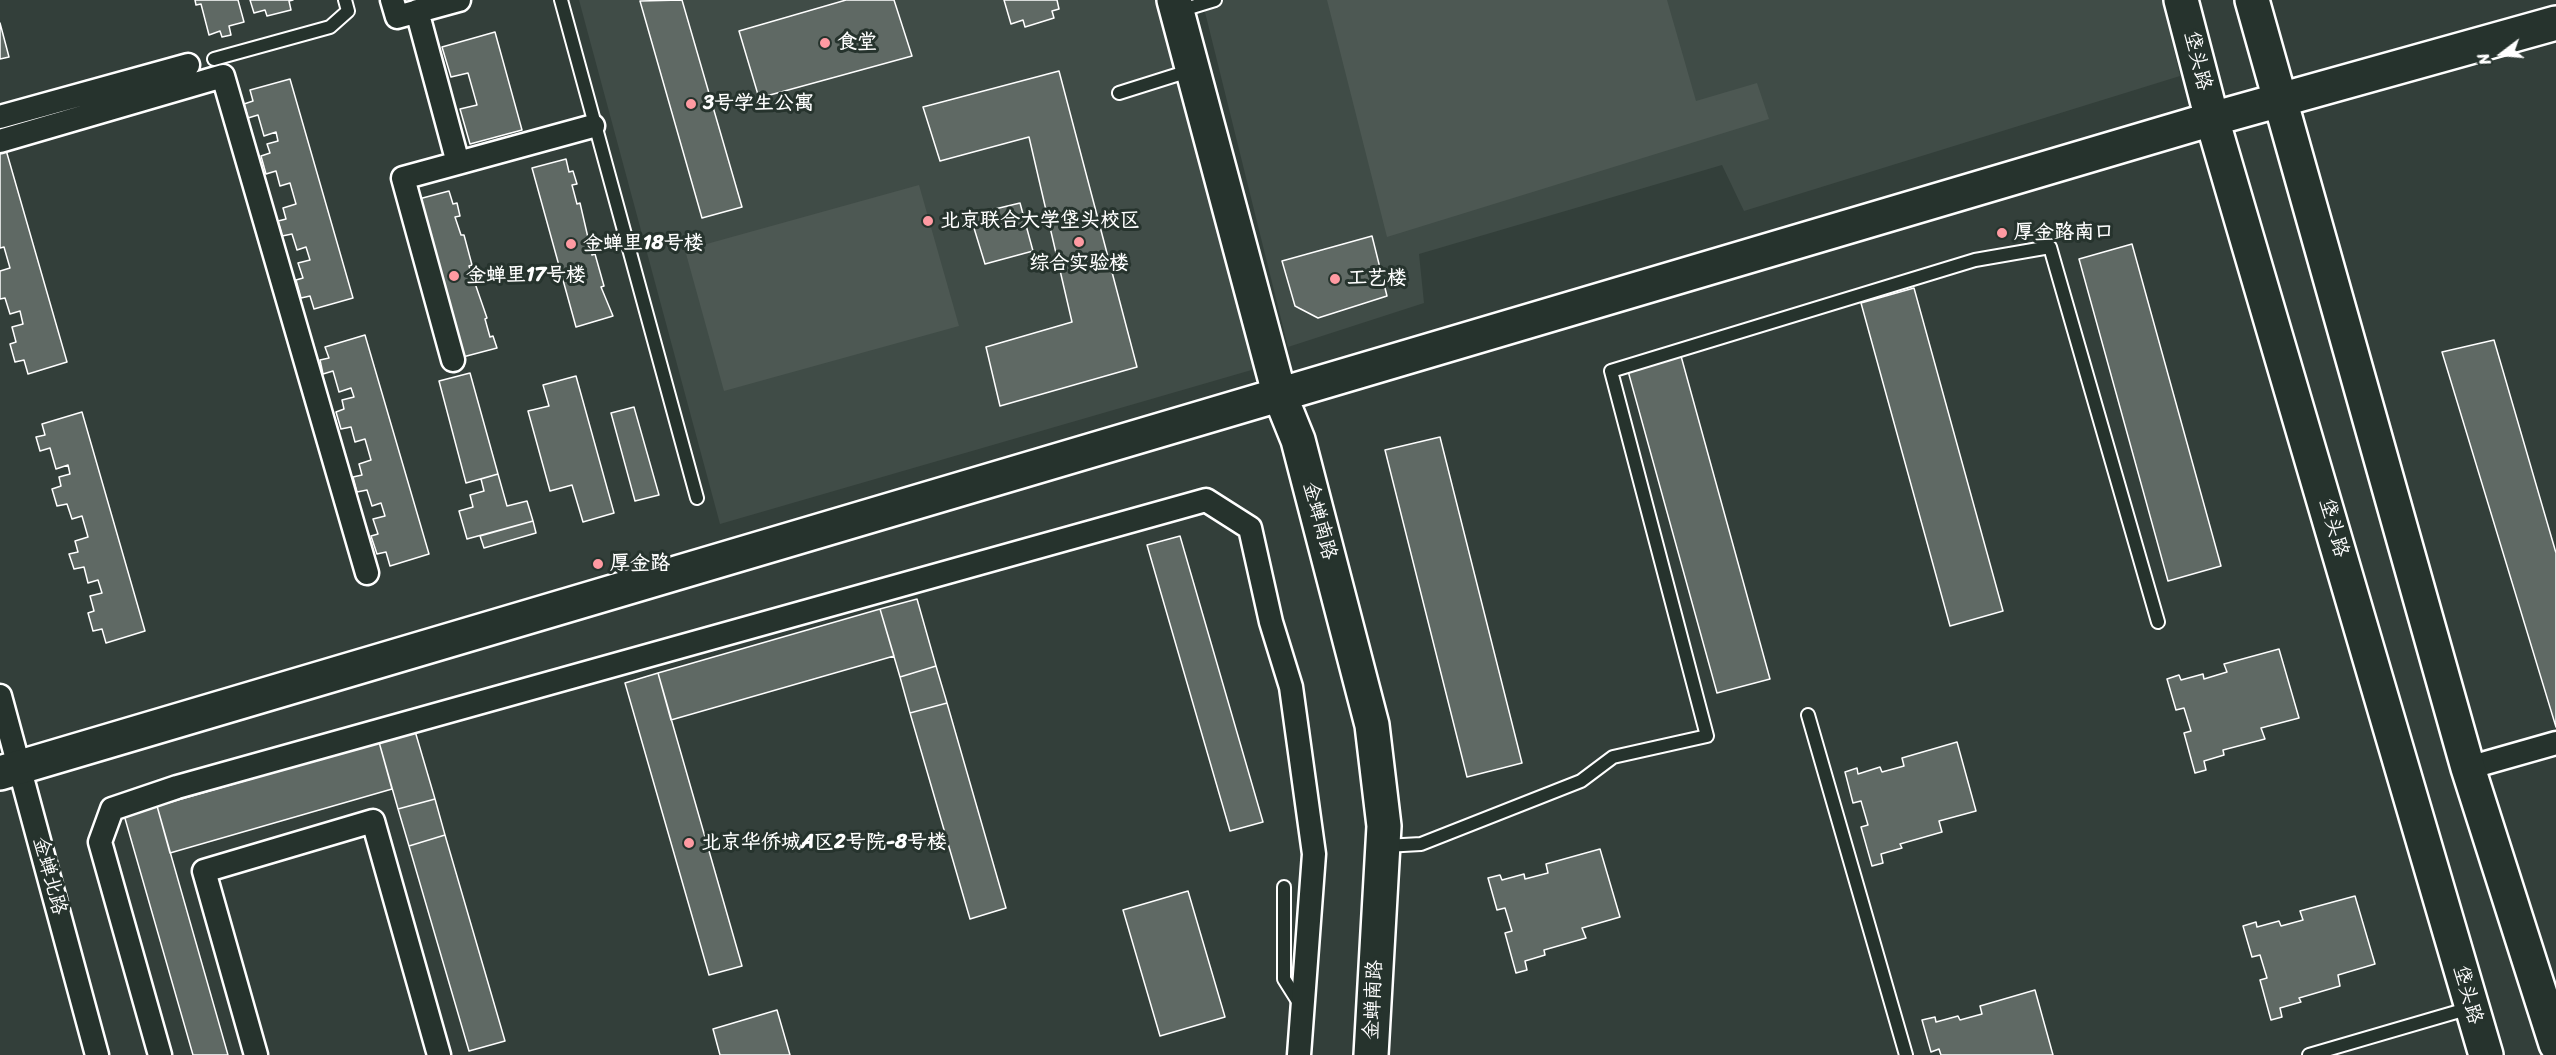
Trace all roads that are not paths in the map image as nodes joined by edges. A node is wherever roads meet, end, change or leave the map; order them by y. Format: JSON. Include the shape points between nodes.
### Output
{"nodes":[{"id":1,"x":345,"y":0,"type":"edge"},
{"id":2,"x":392,"y":0,"type":"edge"},
{"id":3,"x":459,"y":0,"type":"edge"},
{"id":4,"x":561,"y":0,"type":"edge"},
{"id":5,"x":1215,"y":0,"type":"edge"},
{"id":6,"x":2181,"y":0,"type":"edge"},
{"id":7,"x":2252,"y":0,"type":"edge"},
{"id":8,"x":1176,"y":5,"type":"edge"},
{"id":9,"x":417,"y":11,"type":"junction"},
{"id":10,"x":2556,"y":23,"type":"edge"},
{"id":11,"x":214,"y":59,"type":"dead end"},
{"id":12,"x":188,"y":65,"type":"dead end"},
{"id":13,"x":1193,"y":70,"type":"junction"},
{"id":14,"x":1119,"y":93,"type":"dead end"},
{"id":15,"x":2280,"y":100,"type":"junction"},
{"id":16,"x":0,"y":117,"type":"edge"},
{"id":17,"x":2212,"y":119,"type":"junction"},
{"id":18,"x":593,"y":126,"type":"junction"},
{"id":19,"x":0,"y":141,"type":"edge"},
{"id":20,"x":458,"y":164,"type":"junction"},
{"id":21,"x":453,"y":360,"type":"dead end"},
{"id":22,"x":1279,"y":393,"type":"junction"},
{"id":23,"x":697,"y":498,"type":"dead end"},
{"id":24,"x":367,"y":573,"type":"dead end"},
{"id":25,"x":2158,"y":622,"type":"dead end"},
{"id":26,"x":0,"y":696,"type":"edge"},
{"id":27,"x":1808,"y":715,"type":"dead end"},
{"id":28,"x":2556,"y":743,"type":"edge"},
{"id":29,"x":2468,"y":768,"type":"junction"},
{"id":30,"x":10,"y":770,"type":"edge"},
{"id":31,"x":1383,"y":846,"type":"junction"},
{"id":32,"x":1284,"y":887,"type":"dead end"},
{"id":33,"x":2471,"y":1008,"type":"junction"},
{"id":34,"x":1303,"y":1009,"type":"junction"},
{"id":35,"x":2556,"y":1044,"type":"edge"},
{"id":36,"x":97,"y":1055,"type":"edge"},
{"id":37,"x":160,"y":1055,"type":"edge"},
{"id":38,"x":256,"y":1055,"type":"edge"},
{"id":39,"x":439,"y":1055,"type":"edge"},
{"id":40,"x":1299,"y":1055,"type":"edge"},
{"id":41,"x":1371,"y":1055,"type":"edge"},
{"id":42,"x":1906,"y":1055,"type":"edge"},
{"id":43,"x":2309,"y":1055,"type":"edge"},
{"id":44,"x":2486,"y":1055,"type":"edge"}],
"edges":[{"from":1,"to":11,"type":"lane","via":[[348,12],[330,27]]},
{"from":2,"to":9,"type":"street","via":[[397,17]]},
{"from":3,"to":9,"type":"street"},
{"from":4,"to":18,"type":"lane"},
{"from":5,"to":8,"type":"lane"},
{"from":6,"to":17,"type":"street","name":"垡头路"},
{"from":7,"to":15,"type":"street"},
{"from":8,"to":13,"type":"street","name":"金蝉南路"},
{"from":9,"to":20,"type":"street"},
{"from":10,"to":15,"type":"street"},
{"from":12,"to":16,"type":"street"},
{"from":13,"to":14,"type":"lane"},
{"from":13,"to":22,"type":"street","name":"金蝉南路"},
{"from":15,"to":17,"type":"street"},
{"from":15,"to":29,"type":"street"},
{"from":17,"to":22,"type":"street"},
{"from":17,"to":33,"type":"street","name":"垡头路"},
{"from":18,"to":20,"type":"street"},
{"from":18,"to":23,"type":"lane"},
{"from":19,"to":24,"type":"street","via":[[223,76]]},
{"from":20,"to":21,"type":"street","via":[[403,178]]},
{"from":22,"to":30,"type":"street"},
{"from":22,"to":31,"type":"street","name":"金蝉南路","via":[[1298,440],[1372,725]]},
{"from":25,"to":31,"type":"lane","via":[[2050,247],[1974,260],[1611,371],[1707,736],[1613,757],[1571,785],[1421,843]]},
{"from":26,"to":30,"type":"street","name":"金蝉北路"},
{"from":27,"to":42,"type":"lane"},
{"from":28,"to":29,"type":"street"},
{"from":29,"to":35,"type":"street"},
{"from":30,"to":36,"type":"street","name":"金蝉北路"},
{"from":31,"to":41,"type":"street","name":"金蝉南路"},
{"from":32,"to":34,"type":"lane","via":[[1284,979]]},
{"from":33,"to":43,"type":"lane"},
{"from":33,"to":44,"type":"street","name":"垡头路"},
{"from":34,"to":37,"type":"street","via":[[1314,854],[1291,687],[1271,622],[1250,528],[1206,500],[189,783],[112,809],[100,842]]},
{"from":34,"to":40,"type":"street"},
{"from":38,"to":39,"type":"street","via":[[204,870],[373,821]]}]}
